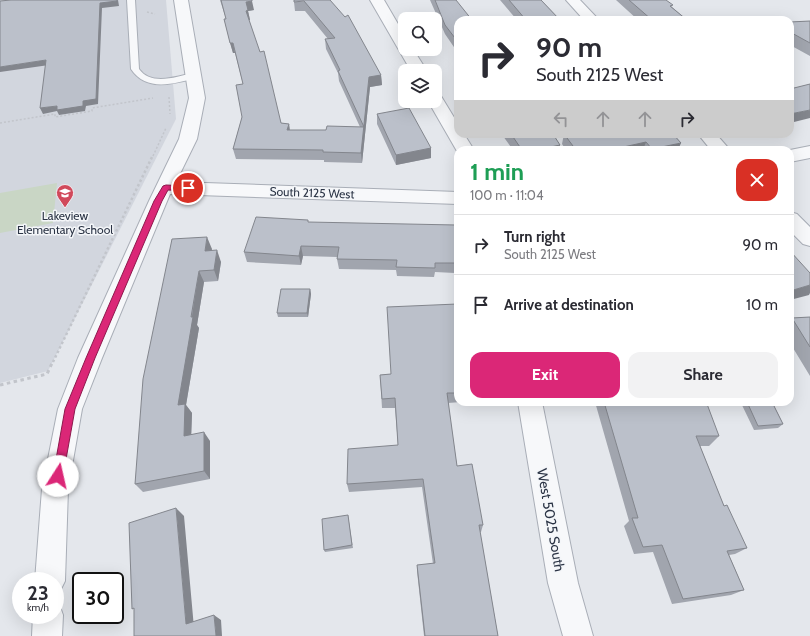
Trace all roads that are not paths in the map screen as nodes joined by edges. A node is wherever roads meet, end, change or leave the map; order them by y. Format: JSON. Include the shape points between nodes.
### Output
{"nodes":[{"id":1,"x":131,"y":0,"type":"edge"},
{"id":2,"x":182,"y":0,"type":"edge"},
{"id":3,"x":377,"y":0,"type":"edge"},
{"id":4,"x":572,"y":0,"type":"edge"},
{"id":5,"x":588,"y":16,"type":"edge"},
{"id":6,"x":398,"y":36,"type":"edge"},
{"id":7,"x":193,"y":76,"type":"junction"},
{"id":8,"x":440,"y":108,"type":"edge"},
{"id":9,"x":454,"y":131,"type":"edge"},
{"id":10,"x":710,"y":138,"type":"edge"},
{"id":11,"x":718,"y":146,"type":"edge"},
{"id":12,"x":810,"y":152,"type":"edge"},
{"id":13,"x":794,"y":155,"type":"edge"},
{"id":14,"x":166,"y":188,"type":"junction"},
{"id":15,"x":454,"y":198,"type":"edge"},
{"id":16,"x":794,"y":223,"type":"edge"},
{"id":17,"x":810,"y":240,"type":"edge"},
{"id":18,"x":531,"y":406,"type":"edge"},
{"id":19,"x":51,"y":572,"type":"edge"},
{"id":20,"x":48,"y":624,"type":"edge"},
{"id":21,"x":47,"y":636,"type":"edge"},
{"id":22,"x":578,"y":636,"type":"edge"}],
"edges":[{"from":1,"to":7,"type":"lane","via":[[134,69],[137,75],[158,82]]},
{"from":2,"to":7,"type":"street"},
{"from":3,"to":6,"type":"street"},
{"from":4,"to":5,"type":"street"},
{"from":7,"to":14,"type":"street","via":[[197,98],[188,139]]},
{"from":8,"to":9,"type":"street"},
{"from":10,"to":11,"type":"street"},
{"from":12,"to":13,"type":"street"},
{"from":14,"to":15,"type":"street","name":"South 2125 West"},
{"from":14,"to":19,"type":"street","via":[[158,201],[70,409],[56,489]]},
{"from":16,"to":17,"type":"street"},
{"from":18,"to":22,"type":"street","name":"West 5025 South","via":[[563,583]]},
{"from":20,"to":21,"type":"street"}]}
